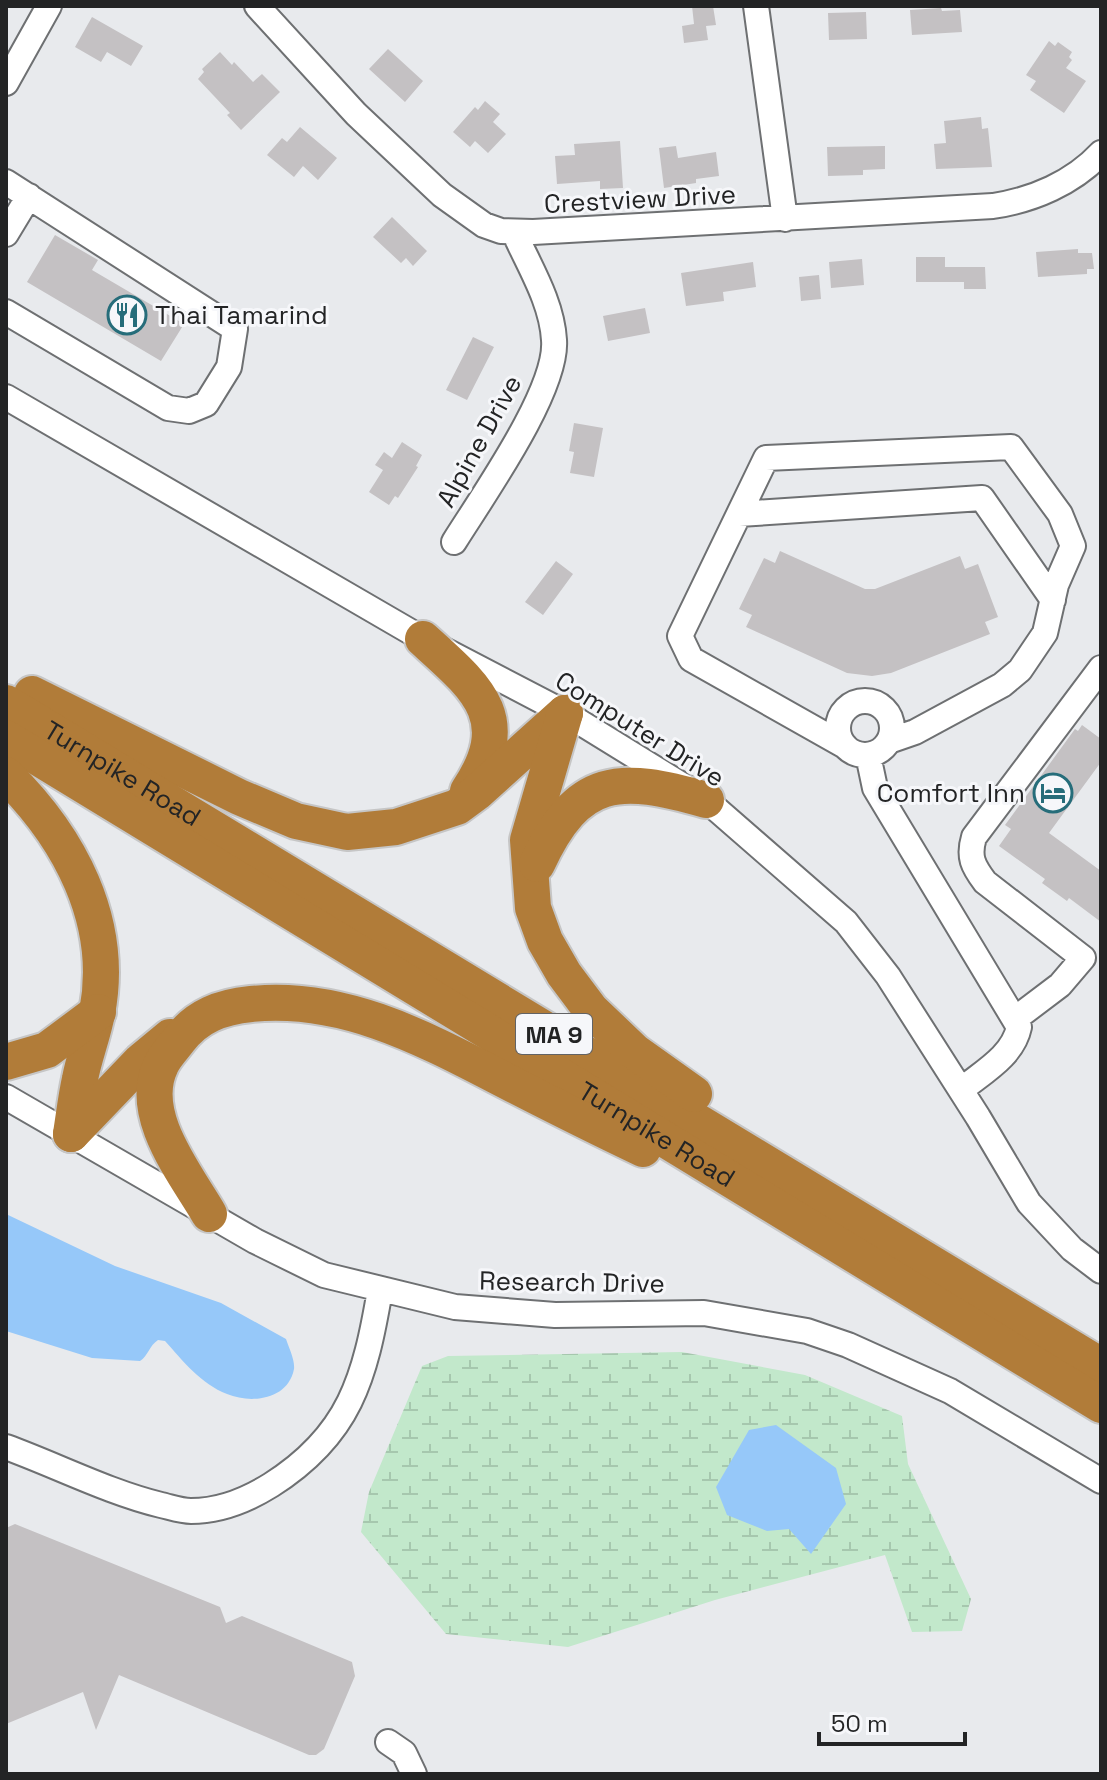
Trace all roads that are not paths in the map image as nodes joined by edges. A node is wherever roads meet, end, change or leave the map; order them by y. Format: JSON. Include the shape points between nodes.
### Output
{"nodes":[{"id":1,"x":49,"y":6,"type":"edge"},
{"id":2,"x":257,"y":6,"type":"edge"},
{"id":3,"x":756,"y":6,"type":"edge"},
{"id":4,"x":6,"y":83,"type":"edge"},
{"id":5,"x":1101,"y":153,"type":"edge"},
{"id":6,"x":6,"y":182,"type":"edge"},
{"id":7,"x":29,"y":196,"type":"junction"},
{"id":8,"x":785,"y":219,"type":"junction"},
{"id":9,"x":514,"y":232,"type":"junction"},
{"id":10,"x":6,"y":234,"type":"edge"},
{"id":11,"x":6,"y":312,"type":"edge"},
{"id":12,"x":6,"y":394,"type":"edge"},
{"id":13,"x":739,"y":514,"type":"junction"},
{"id":14,"x":454,"y":542,"type":"dead end"},
{"id":15,"x":1053,"y":600,"type":"junction"},
{"id":16,"x":423,"y":639,"type":"junction"},
{"id":17,"x":1101,"y":668,"type":"edge"},
{"id":18,"x":6,"y":680,"type":"edge"},
{"id":19,"x":1093,"y":695,"type":"edge"},
{"id":20,"x":6,"y":703,"type":"edge"},
{"id":21,"x":565,"y":713,"type":"junction"},
{"id":22,"x":6,"y":738,"type":"edge"},
{"id":23,"x":889,"y":741,"type":"junction"},
{"id":24,"x":845,"y":746,"type":"junction"},
{"id":25,"x":868,"y":755,"type":"junction"},
{"id":26,"x":6,"y":775,"type":"edge"},
{"id":27,"x":706,"y":800,"type":"junction"},
{"id":28,"x":457,"y":807,"type":"junction"},
{"id":29,"x":531,"y":876,"type":"junction"},
{"id":30,"x":98,"y":1012,"type":"junction"},
{"id":31,"x":1015,"y":1019,"type":"junction"},
{"id":32,"x":190,"y":1024,"type":"junction"},
{"id":33,"x":6,"y":1062,"type":"edge"},
{"id":34,"x":961,"y":1090,"type":"junction"},
{"id":35,"x":6,"y":1097,"type":"edge"},
{"id":36,"x":71,"y":1134,"type":"junction"},
{"id":37,"x":209,"y":1214,"type":"junction"},
{"id":38,"x":1101,"y":1271,"type":"edge"},
{"id":39,"x":380,"y":1290,"type":"junction"},
{"id":40,"x":920,"y":1294,"type":"junction"},
{"id":41,"x":1101,"y":1359,"type":"edge"},
{"id":42,"x":1101,"y":1366,"type":"edge"},
{"id":43,"x":1101,"y":1405,"type":"edge"},
{"id":44,"x":6,"y":1447,"type":"edge"},
{"id":45,"x":1101,"y":1481,"type":"edge"},
{"id":46,"x":388,"y":1742,"type":"dead end"},
{"id":47,"x":414,"y":1774,"type":"edge"}],
"edges":[{"from":1,"to":4,"type":"street"},
{"from":2,"to":9,"type":"street","name":"Crestview Drive","via":[[377,135],[442,195],[484,225]]},
{"from":3,"to":8,"type":"street"},
{"from":5,"to":8,"type":"street","name":"Crestview Drive","via":[[1064,182],[1009,204]]},
{"from":6,"to":7,"type":"street"},
{"from":7,"to":10,"type":"street"},
{"from":7,"to":11,"type":"street","via":[[235,329],[229,367],[206,404],[189,411],[168,408]]},
{"from":8,"to":9,"type":"street","name":"Crestview Drive"},
{"from":9,"to":14,"type":"street","name":"Alpine Drive","via":[[549,308],[553,360],[524,429]]},
{"from":12,"to":16,"type":"street","name":"Computer Drive"},
{"from":13,"to":15,"type":"street","via":[[982,498]]},
{"from":13,"to":15,"type":"street","via":[[766,458],[1011,447],[1060,514],[1073,546]]},
{"from":13,"to":24,"type":"street","via":[[680,636],[691,659]]},
{"from":15,"to":23,"type":"street","via":[[1045,633],[1011,678]]},
{"from":16,"to":21,"type":"street","name":"Computer Drive"},
{"from":16,"to":28,"type":"highway","via":[[470,682],[489,720],[484,764]]},
{"from":17,"to":19,"type":"street"},
{"from":18,"to":28,"type":"highway","via":[[296,821],[363,831],[396,827]]},
{"from":19,"to":31,"type":"street","via":[[974,837],[970,852],[973,867],[985,882],[1083,958],[1060,985]]},
{"from":20,"to":42,"type":"highway","name":"Turnpike Road","number":"MA 9"},
{"from":21,"to":27,"type":"street","name":"Computer Drive"},
{"from":21,"to":28,"type":"highway"},
{"from":21,"to":29,"type":"highway","via":[[528,840]]},
{"from":22,"to":40,"type":"highway","name":"Turnpike Road","number":"MA 9"},
{"from":23,"to":24,"type":"street","via":[[890,715],[881,705],[856,702],[839,721]]},
{"from":23,"to":25,"type":"street"},
{"from":24,"to":25,"type":"street"},
{"from":25,"to":31,"type":"street","via":[[875,788]]},
{"from":26,"to":30,"type":"highway","via":[[60,837],[79,872],[99,946]]},
{"from":27,"to":29,"type":"highway","via":[[631,784],[597,792],[559,822]]},
{"from":27,"to":34,"type":"street","name":"Computer Drive","via":[[846,922],[888,976]]},
{"from":29,"to":41,"type":"highway","via":[[533,908],[564,974],[591,1010],[635,1052]]},
{"from":30,"to":33,"type":"highway","via":[[47,1050]]},
{"from":30,"to":36,"type":"highway"},
{"from":31,"to":34,"type":"street","via":[[1016,1042]]},
{"from":32,"to":36,"type":"highway","via":[[141,1061]]},
{"from":32,"to":37,"type":"highway","via":[[160,1066],[154,1100],[161,1133]]},
{"from":32,"to":40,"type":"highway","via":[[214,1011],[283,1001],[374,1018],[693,1174]]},
{"from":34,"to":38,"type":"street","name":"Computer Drive","via":[[1029,1203]]},
{"from":35,"to":36,"type":"street","name":"Research Drive"},
{"from":36,"to":37,"type":"street","name":"Research Drive"},
{"from":37,"to":39,"type":"street","name":"Research Drive","via":[[324,1275]]},
{"from":39,"to":44,"type":"street","via":[[371,1341],[341,1419],[318,1451],[290,1473],[227,1507],[189,1511],[140,1500]]},
{"from":39,"to":45,"type":"street","name":"Research Drive","via":[[455,1307],[555,1315],[704,1313],[807,1331],[950,1391]]},
{"from":40,"to":43,"type":"highway","name":"Turnpike Road","number":"MA 9"},
{"from":46,"to":47,"type":"street","via":[[404,1753]]}]}
